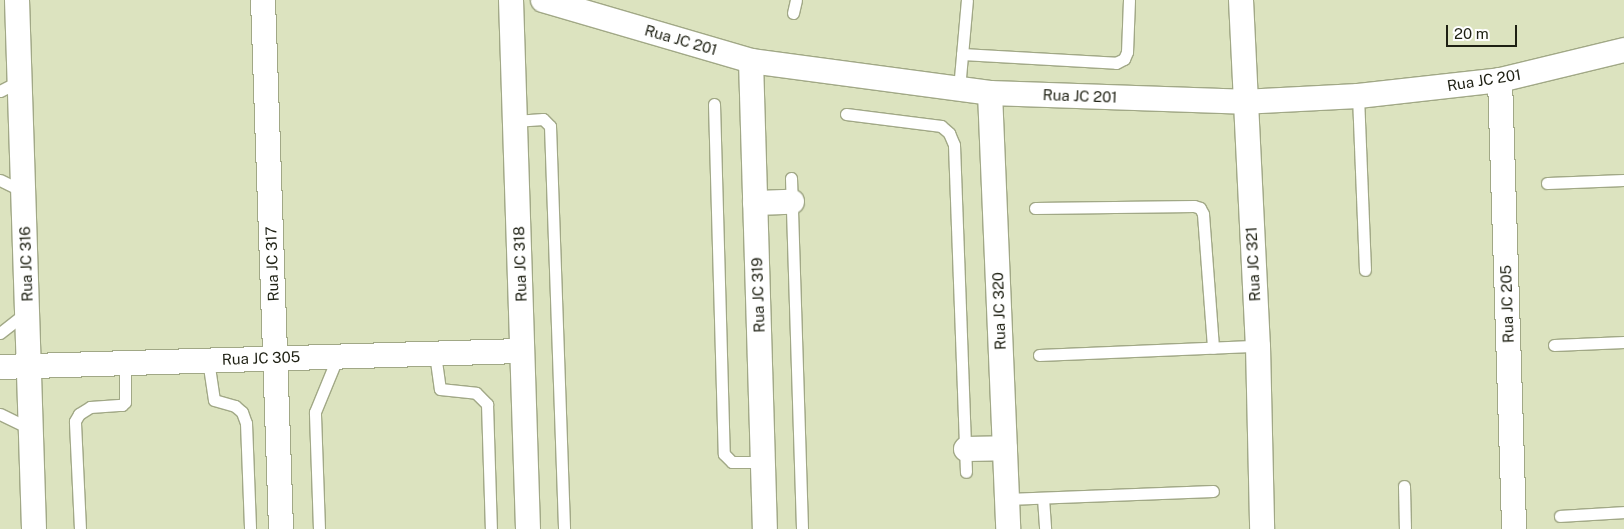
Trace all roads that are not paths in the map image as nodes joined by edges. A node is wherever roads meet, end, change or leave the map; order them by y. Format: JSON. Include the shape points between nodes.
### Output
{"nodes":[{"id":1,"x":17,"y":0,"type":"edge"},
{"id":2,"x":263,"y":0,"type":"edge"},
{"id":3,"x":511,"y":0,"type":"edge"},
{"id":4,"x":543,"y":0,"type":"edge"},
{"id":5,"x":796,"y":0,"type":"edge"},
{"id":6,"x":967,"y":0,"type":"edge"},
{"id":7,"x":1129,"y":0,"type":"edge"},
{"id":8,"x":1244,"y":0,"type":"edge"},
{"id":9,"x":793,"y":13,"type":"dead end"},
{"id":10,"x":1624,"y":50,"type":"edge"},
{"id":11,"x":962,"y":54,"type":"junction"},
{"id":12,"x":751,"y":61,"type":"junction"},
{"id":13,"x":1500,"y":80,"type":"junction"},
{"id":14,"x":10,"y":86,"type":"edge"},
{"id":15,"x":959,"y":89,"type":"junction"},
{"id":16,"x":990,"y":93,"type":"junction"},
{"id":17,"x":1358,"y":96,"type":"junction"},
{"id":18,"x":1244,"y":102,"type":"junction"},
{"id":19,"x":714,"y":104,"type":"dead end"},
{"id":20,"x":846,"y":114,"type":"dead end"},
{"id":21,"x":515,"y":121,"type":"junction"},
{"id":22,"x":11,"y":129,"type":"edge"},
{"id":23,"x":791,"y":178,"type":"dead end"},
{"id":24,"x":0,"y":180,"type":"edge"},
{"id":25,"x":1624,"y":180,"type":"edge"},
{"id":26,"x":1547,"y":183,"type":"dead end"},
{"id":27,"x":23,"y":191,"type":"junction"},
{"id":28,"x":792,"y":202,"type":"junction"},
{"id":29,"x":755,"y":203,"type":"junction"},
{"id":30,"x":1035,"y":208,"type":"dead end"},
{"id":31,"x":1365,"y":270,"type":"dead end"},
{"id":32,"x":27,"y":313,"type":"junction"},
{"id":33,"x":0,"y":333,"type":"edge"},
{"id":34,"x":1624,"y":342,"type":"edge"},
{"id":35,"x":1554,"y":345,"type":"dead end"},
{"id":36,"x":1258,"y":346,"type":"junction"},
{"id":37,"x":1213,"y":348,"type":"junction"},
{"id":38,"x":522,"y":351,"type":"junction"},
{"id":39,"x":435,"y":354,"type":"junction"},
{"id":40,"x":1039,"y":355,"type":"dead end"},
{"id":41,"x":338,"y":356,"type":"junction"},
{"id":42,"x":276,"y":358,"type":"junction"},
{"id":43,"x":208,"y":360,"type":"junction"},
{"id":44,"x":125,"y":362,"type":"junction"},
{"id":45,"x":0,"y":366,"type":"edge"},
{"id":46,"x":29,"y":366,"type":"junction"},
{"id":47,"x":0,"y":414,"type":"edge"},
{"id":48,"x":31,"y":429,"type":"junction"},
{"id":49,"x":1005,"y":448,"type":"junction"},
{"id":50,"x":966,"y":460,"type":"joint"},
{"id":51,"x":763,"y":462,"type":"junction"},
{"id":52,"x":1404,"y":486,"type":"dead end"},
{"id":53,"x":1213,"y":491,"type":"dead end"},
{"id":54,"x":1043,"y":498,"type":"junction"},
{"id":55,"x":1007,"y":499,"type":"junction"},
{"id":56,"x":1624,"y":512,"type":"edge"},
{"id":57,"x":1560,"y":516,"type":"dead end"},
{"id":58,"x":34,"y":529,"type":"edge"},
{"id":59,"x":80,"y":529,"type":"edge"},
{"id":60,"x":250,"y":529,"type":"edge"},
{"id":61,"x":282,"y":529,"type":"edge"},
{"id":62,"x":319,"y":529,"type":"edge"},
{"id":63,"x":491,"y":529,"type":"edge"},
{"id":64,"x":528,"y":529,"type":"edge"},
{"id":65,"x":564,"y":529,"type":"edge"},
{"id":66,"x":765,"y":529,"type":"edge"},
{"id":67,"x":802,"y":529,"type":"edge"},
{"id":68,"x":1008,"y":529,"type":"edge"},
{"id":69,"x":1044,"y":529,"type":"edge"},
{"id":70,"x":1262,"y":529,"type":"edge"},
{"id":71,"x":1405,"y":529,"type":"edge"},
{"id":72,"x":1514,"y":529,"type":"edge"}],
"edges":[{"from":1,"to":14,"type":"street","name":"Rua JC 316"},
{"from":2,"to":42,"type":"street","name":"Rua JC 317"},
{"from":3,"to":21,"type":"street","name":"Rua JC 318"},
{"from":4,"to":12,"type":"street","name":"Rua JC 201"},
{"from":5,"to":9,"type":"lane"},
{"from":6,"to":11,"type":"lane"},
{"from":7,"to":11,"type":"lane","via":[[1127,52],[1124,59],[1116,63]]},
{"from":8,"to":18,"type":"street","name":"Rua JC 321"},
{"from":10,"to":13,"type":"street","name":"Rua JC 201"},
{"from":11,"to":15,"type":"lane"},
{"from":12,"to":15,"type":"street","name":"Rua JC 201"},
{"from":12,"to":29,"type":"street","name":"Rua JC 319"},
{"from":13,"to":17,"type":"street","name":"Rua JC 201"},
{"from":13,"to":72,"type":"street","name":"Rua JC 205"},
{"from":14,"to":22,"type":"street","name":"Rua JC 316"},
{"from":15,"to":16,"type":"street","name":"Rua JC 201"},
{"from":16,"to":18,"type":"street","name":"Rua JC 201"},
{"from":16,"to":49,"type":"street","name":"Rua JC 320"},
{"from":17,"to":18,"type":"street","name":"Rua JC 201"},
{"from":17,"to":31,"type":"lane"},
{"from":18,"to":36,"type":"street","name":"Rua JC 321"},
{"from":19,"to":51,"type":"lane","via":[[724,454],[732,462]]},
{"from":20,"to":50,"type":"lane","via":[[941,126],[950,133],[954,145]]},
{"from":21,"to":38,"type":"street","name":"Rua JC 318"},
{"from":21,"to":65,"type":"lane","via":[[543,120],[550,126]]},
{"from":22,"to":27,"type":"street","name":"Rua JC 316"},
{"from":23,"to":28,"type":"lane"},
{"from":24,"to":27,"type":"lane"},
{"from":25,"to":26,"type":"lane"},
{"from":27,"to":32,"type":"street","name":"Rua JC 316"},
{"from":28,"to":29,"type":"street"},
{"from":28,"to":67,"type":"lane"},
{"from":29,"to":51,"type":"street","name":"Rua JC 319"},
{"from":30,"to":37,"type":"lane","via":[[1200,208]]},
{"from":32,"to":33,"type":"lane"},
{"from":32,"to":46,"type":"street","name":"Rua JC 316"},
{"from":34,"to":35,"type":"lane"},
{"from":36,"to":37,"type":"lane"},
{"from":36,"to":70,"type":"street","name":"Rua JC 321"},
{"from":37,"to":40,"type":"lane"},
{"from":38,"to":39,"type":"street","name":"Rua JC 305"},
{"from":38,"to":64,"type":"street","name":"Rua JC 318"},
{"from":39,"to":41,"type":"street","name":"Rua JC 305"},
{"from":39,"to":63,"type":"lane","via":[[440,389],[476,393],[487,404]]},
{"from":41,"to":42,"type":"street","name":"Rua JC 305"},
{"from":41,"to":62,"type":"lane","via":[[315,412]]},
{"from":42,"to":43,"type":"street","name":"Rua JC 305"},
{"from":42,"to":61,"type":"street","name":"Rua JC 317"},
{"from":43,"to":44,"type":"street","name":"Rua JC 305"},
{"from":43,"to":60,"type":"lane","via":[[214,400],[235,406],[242,412],[246,423]]},
{"from":44,"to":46,"type":"street","name":"Rua JC 305"},
{"from":44,"to":59,"type":"lane","via":[[125,402],[122,405],[90,407],[75,421]]},
{"from":45,"to":46,"type":"street","name":"Rua JC 305"},
{"from":46,"to":48,"type":"street","name":"Rua JC 316"},
{"from":47,"to":48,"type":"lane"},
{"from":48,"to":58,"type":"street","name":"Rua JC 316"},
{"from":49,"to":50,"type":"street"},
{"from":49,"to":55,"type":"street","name":"Rua JC 320"},
{"from":51,"to":66,"type":"street","name":"Rua JC 319"},
{"from":52,"to":71,"type":"lane"},
{"from":53,"to":54,"type":"lane"},
{"from":54,"to":55,"type":"lane"},
{"from":54,"to":69,"type":"lane"},
{"from":55,"to":68,"type":"street","name":"Rua JC 320"},
{"from":56,"to":57,"type":"lane"}]}
